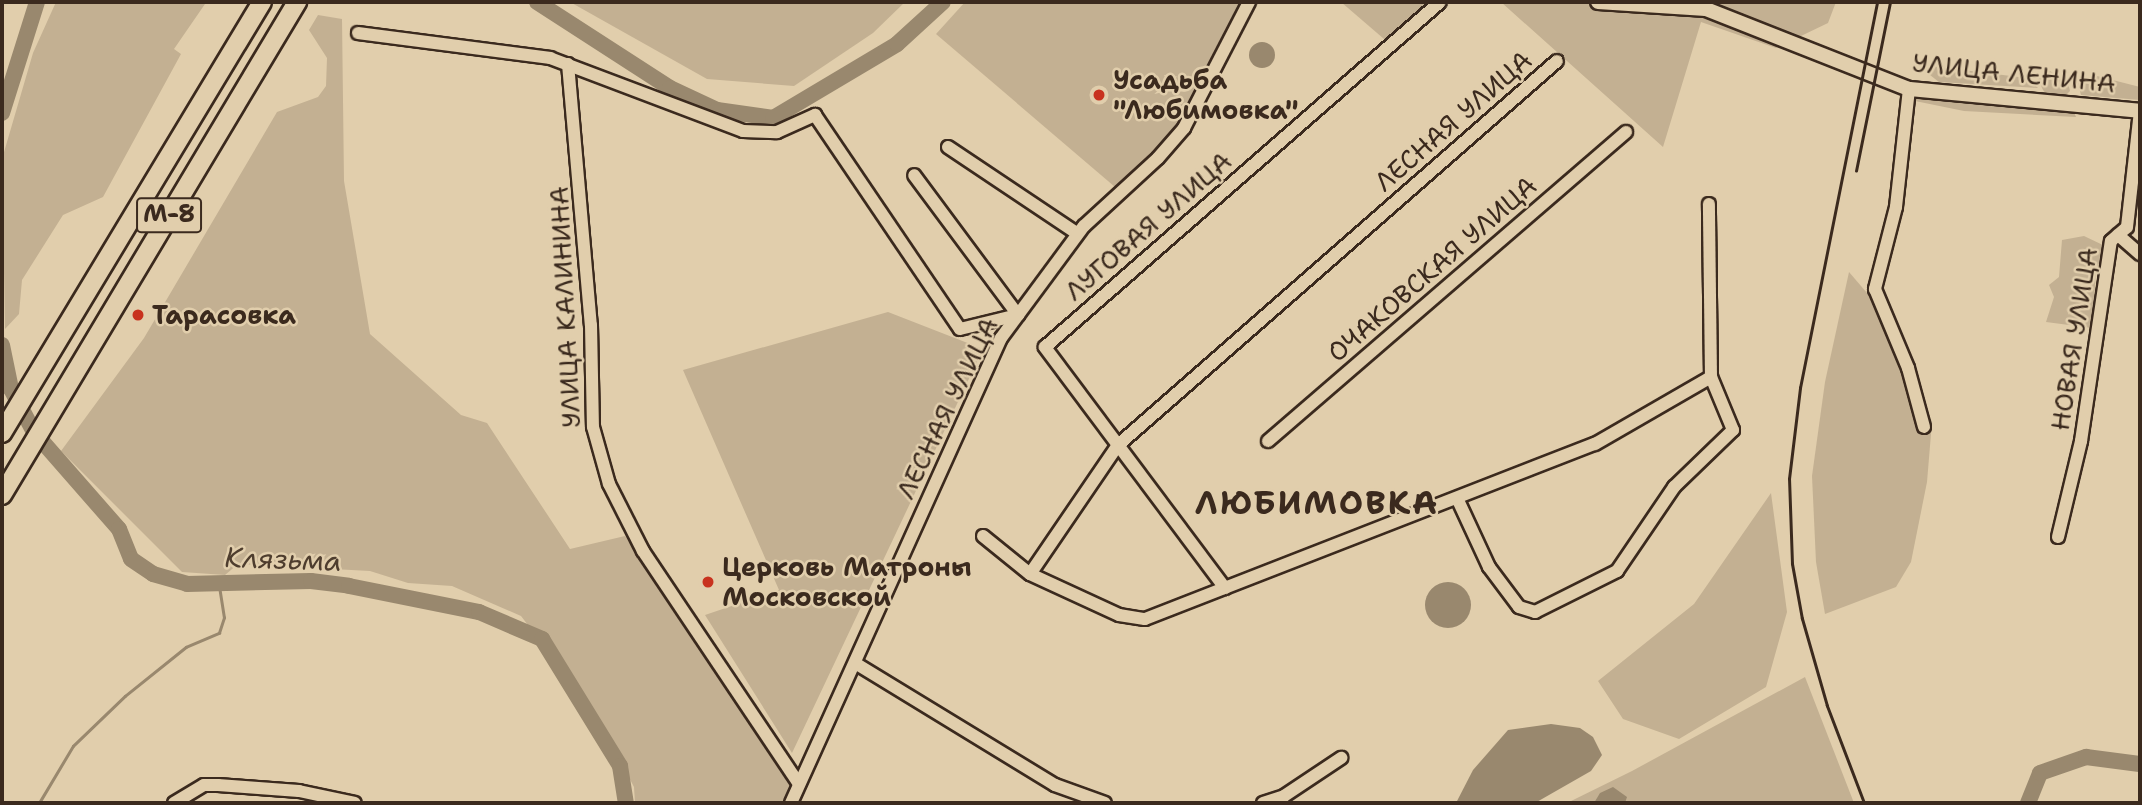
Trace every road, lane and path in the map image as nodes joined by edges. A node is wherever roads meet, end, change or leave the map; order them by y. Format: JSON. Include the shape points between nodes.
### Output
{"nodes":[{"id":1,"x":262,"y":2,"type":"edge"},
{"id":2,"x":298,"y":2,"type":"edge"},
{"id":3,"x":1249,"y":2,"type":"edge"},
{"id":4,"x":1440,"y":2,"type":"edge"},
{"id":5,"x":1598,"y":2,"type":"edge"},
{"id":6,"x":358,"y":33,"type":"dead end"},
{"id":7,"x":1557,"y":61,"type":"dead end"},
{"id":8,"x":568,"y":64,"type":"junction"},
{"id":9,"x":1909,"y":89,"type":"junction"},
{"id":10,"x":2140,"y":111,"type":"edge"},
{"id":11,"x":1626,"y":132,"type":"dead end"},
{"id":12,"x":948,"y":147,"type":"dead end"},
{"id":13,"x":915,"y":175,"type":"dead end"},
{"id":14,"x":1709,"y":204,"type":"dead end"},
{"id":15,"x":1078,"y":234,"type":"junction"},
{"id":16,"x":2118,"y":235,"type":"junction"},
{"id":17,"x":2140,"y":254,"type":"edge"},
{"id":18,"x":1018,"y":315,"type":"junction"},
{"id":19,"x":1711,"y":377,"type":"junction"},
{"id":20,"x":1924,"y":427,"type":"dead end"},
{"id":21,"x":3,"y":432,"type":"edge"},
{"id":22,"x":1268,"y":441,"type":"dead end"},
{"id":23,"x":1118,"y":445,"type":"junction"},
{"id":24,"x":17,"y":469,"type":"junction"},
{"id":25,"x":2,"y":495,"type":"edge"},
{"id":26,"x":1457,"y":498,"type":"junction"},
{"id":27,"x":2,"y":501,"type":"edge"},
{"id":28,"x":983,"y":536,"type":"dead end"},
{"id":29,"x":2058,"y":537,"type":"dead end"},
{"id":30,"x":1030,"y":574,"type":"junction"},
{"id":31,"x":1225,"y":588,"type":"junction"},
{"id":32,"x":855,"y":663,"type":"junction"},
{"id":33,"x":1341,"y":758,"type":"dead end"},
{"id":34,"x":799,"y":784,"type":"junction"},
{"id":35,"x":174,"y":803,"type":"edge"},
{"id":36,"x":355,"y":803,"type":"edge"},
{"id":37,"x":791,"y":803,"type":"edge"},
{"id":38,"x":1105,"y":803,"type":"edge"},
{"id":39,"x":1263,"y":803,"type":"edge"}],
"edges":[{"from":1,"to":21,"type":"highway","number":"М-8"},
{"from":2,"to":24,"type":"highway","number":"М-8"},
{"from":3,"to":15,"type":"street","name":"ЛЕСНАЯ УЛИЦА","via":[[1184,128]]},
{"from":4,"to":23,"type":"street","name":"ЛУГОВАЯ УЛИЦА","via":[[1045,347]]},
{"from":5,"to":9,"type":"main road","name":"УЛИЦА ЛЕНИНА","via":[[1706,9]]},
{"from":6,"to":8,"type":"street"},
{"from":7,"to":23,"type":"street","name":"ЛЕСНАЯ УЛИЦА"},
{"from":8,"to":18,"type":"street","via":[[743,131],[777,132],[815,115],[960,329]]},
{"from":8,"to":34,"type":"street","name":"УЛИЦА КАЛИНИНА","via":[[591,325],[593,428],[609,484],[643,551]]},
{"from":9,"to":10,"type":"main road","name":"УЛИЦА ЛЕНИНА"},
{"from":9,"to":20,"type":"street","via":[[1896,207],[1875,289],[1908,369]]},
{"from":10,"to":16,"type":"street","name":"НОВАЯ УЛИЦА","via":[[2127,227]]},
{"from":11,"to":22,"type":"street","name":"ОЧАКОВСКАЯ УЛИЦА"},
{"from":12,"to":15,"type":"street"},
{"from":13,"to":18,"type":"street"},
{"from":14,"to":19,"type":"street"},
{"from":15,"to":18,"type":"street","name":"ЛЕСНАЯ УЛИЦА"},
{"from":16,"to":17,"type":"street"},
{"from":16,"to":29,"type":"street","name":"НОВАЯ УЛИЦА","via":[[2111,241],[2081,441]]},
{"from":18,"to":32,"type":"street","name":"ЛЕСНАЯ УЛИЦА","via":[[1001,338]]},
{"from":19,"to":26,"type":"street","via":[[1595,444]]},
{"from":19,"to":26,"type":"street","via":[[1733,430],[1674,487],[1617,571],[1535,612],[1519,607],[1489,567]]},
{"from":23,"to":30,"type":"street","name":"ЛЕСНАЯ УЛИЦА"},
{"from":23,"to":31,"type":"street"},
{"from":24,"to":25,"type":"highway","number":"М-8"},
{"from":24,"to":27,"type":"street"},
{"from":26,"to":31,"type":"street"},
{"from":28,"to":30,"type":"street"},
{"from":30,"to":31,"type":"street","via":[[1119,615],[1145,619]]},
{"from":32,"to":34,"type":"street","name":"ЛЕСНАЯ УЛИЦА"},
{"from":32,"to":38,"type":"street","via":[[1055,785]]},
{"from":33,"to":39,"type":"street","via":[[1284,796]]},
{"from":34,"to":37,"type":"street","name":"ЛЕСНАЯ УЛИЦА"},
{"from":35,"to":36,"type":"street","via":[[204,785],[299,791]]}]}
